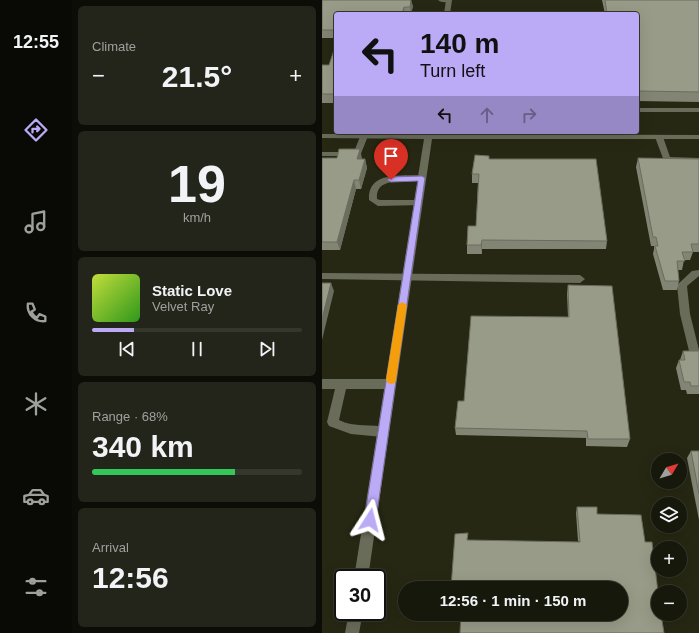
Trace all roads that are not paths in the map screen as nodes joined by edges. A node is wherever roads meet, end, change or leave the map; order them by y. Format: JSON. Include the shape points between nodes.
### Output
{"nodes":[{"id":1,"x":441,"y":0,"type":"edge"},
{"id":2,"x":449,"y":0,"type":"edge"},
{"id":3,"x":447,"y":12,"type":"edge"},
{"id":4,"x":639,"y":110,"type":"edge"},
{"id":5,"x":699,"y":110,"type":"edge"},
{"id":6,"x":428,"y":134,"type":"edge"},
{"id":7,"x":505,"y":134,"type":"edge"},
{"id":8,"x":598,"y":134,"type":"edge"},
{"id":9,"x":322,"y":136,"type":"edge"},
{"id":10,"x":364,"y":136,"type":"junction"},
{"id":11,"x":659,"y":137,"type":"junction"},
{"id":12,"x":699,"y":137,"type":"edge"},
{"id":13,"x":322,"y":154,"type":"edge"},
{"id":14,"x":699,"y":160,"type":"edge"},
{"id":15,"x":422,"y":178,"type":"junction"},
{"id":16,"x":418,"y":203,"type":"junction"},
{"id":17,"x":699,"y":273,"type":"edge"},
{"id":18,"x":322,"y":276,"type":"edge"},
{"id":19,"x":407,"y":277,"type":"junction"},
{"id":20,"x":580,"y":279,"type":"dead end"},
{"id":21,"x":699,"y":355,"type":"edge"},
{"id":22,"x":322,"y":384,"type":"edge"},
{"id":23,"x":341,"y":384,"type":"junction"},
{"id":24,"x":391,"y":384,"type":"junction"},
{"id":25,"x":383,"y":432,"type":"junction"},
{"id":26,"x":362,"y":569,"type":"edge"},
{"id":27,"x":354,"y":621,"type":"edge"},
{"id":28,"x":352,"y":633,"type":"edge"}],
"edges":[{"from":1,"to":2,"type":"street"},
{"from":2,"to":3,"type":"street"},
{"from":4,"to":5,"type":"street"},
{"from":6,"to":7,"type":"street"},
{"from":6,"to":10,"type":"street"},
{"from":6,"to":15,"type":"street"},
{"from":7,"to":8,"type":"street"},
{"from":8,"to":11,"type":"street"},
{"from":9,"to":10,"type":"street"},
{"from":10,"to":13,"type":"street","via":[[357,154]]},
{"from":11,"to":12,"type":"street"},
{"from":11,"to":14,"type":"street","via":[[667,160]]},
{"from":15,"to":16,"type":"street"},
{"from":15,"to":16,"type":"street","via":[[380,182],[373,187],[371,193],[373,200],[378,203]]},
{"from":16,"to":19,"type":"street"},
{"from":17,"to":21,"type":"street","via":[[695,273],[682,285],[695,354]]},
{"from":18,"to":19,"type":"street"},
{"from":19,"to":20,"type":"street"},
{"from":19,"to":24,"type":"street"},
{"from":22,"to":23,"type":"street"},
{"from":23,"to":24,"type":"street"},
{"from":23,"to":25,"type":"street","via":[[333,422],[347,429]]},
{"from":24,"to":25,"type":"street"},
{"from":25,"to":26,"type":"street"},
{"from":27,"to":28,"type":"street"}]}
